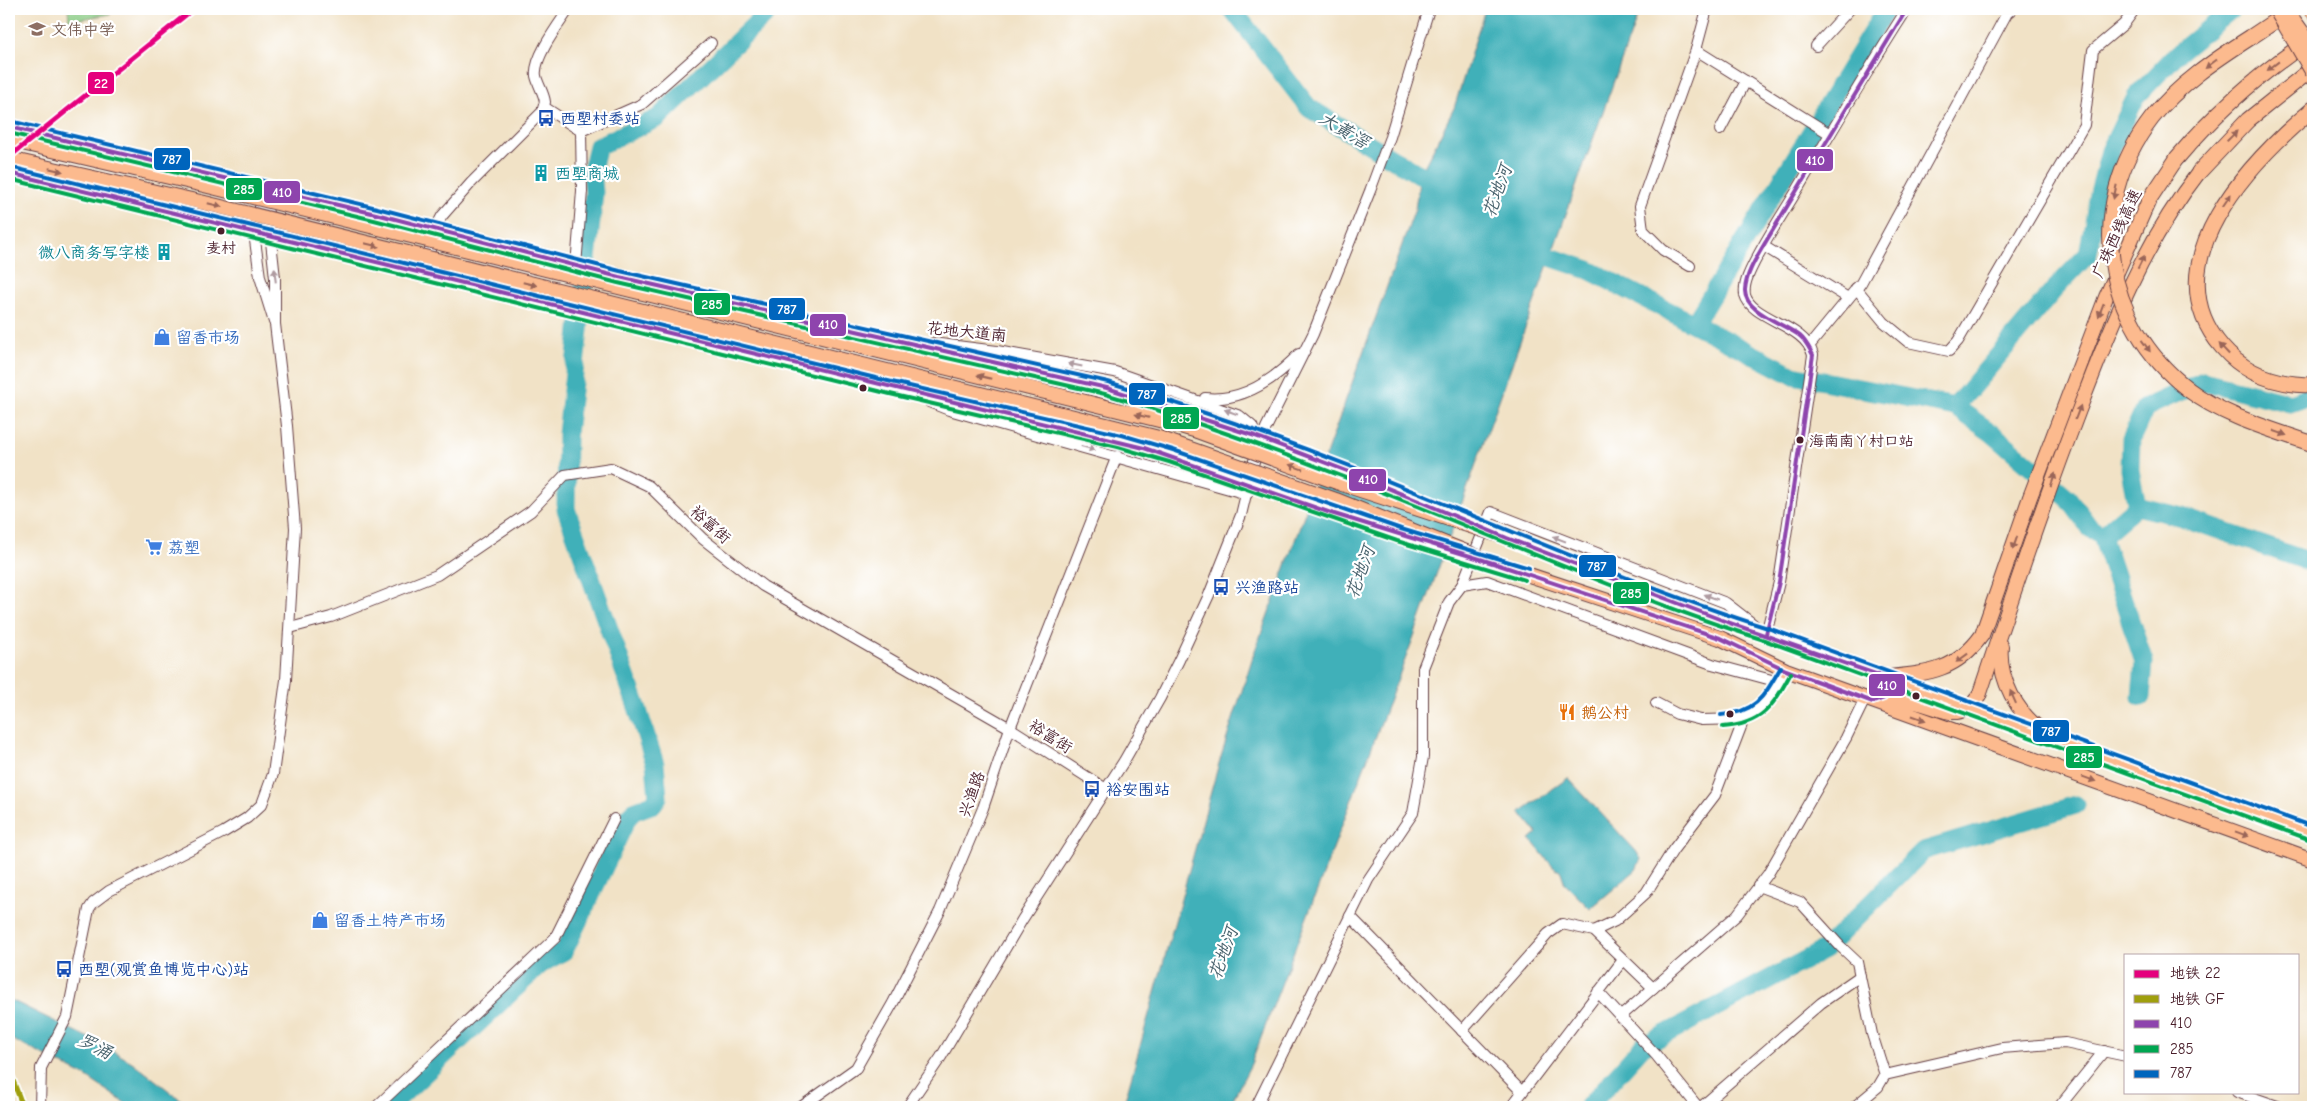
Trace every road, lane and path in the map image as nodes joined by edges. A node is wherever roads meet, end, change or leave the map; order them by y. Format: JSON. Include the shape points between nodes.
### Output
{"nodes":[{"id":1,"x":569,"y":9,"type":"edge"},
{"id":2,"x":1429,"y":9,"type":"edge"},
{"id":3,"x":1707,"y":9,"type":"edge"},
{"id":4,"x":1850,"y":9,"type":"edge"},
{"id":5,"x":1907,"y":9,"type":"edge"},
{"id":6,"x":2012,"y":9,"type":"edge"},
{"id":7,"x":2135,"y":9,"type":"edge"},
{"id":8,"x":2276,"y":9,"type":"edge"},
{"id":9,"x":2285,"y":9,"type":"edge"},
{"id":10,"x":2293,"y":9,"type":"edge"},
{"id":11,"x":2313,"y":38,"type":"edge"},
{"id":12,"x":711,"y":43,"type":"dead end"},
{"id":13,"x":1816,"y":46,"type":"dead end"},
{"id":14,"x":2313,"y":48,"type":"edge"},
{"id":15,"x":1696,"y":50,"type":"junction"},
{"id":16,"x":2313,"y":68,"type":"edge"},
{"id":17,"x":2313,"y":72,"type":"edge"},
{"id":18,"x":1746,"y":81,"type":"junction"},
{"id":19,"x":544,"y":107,"type":"junction"},
{"id":20,"x":2313,"y":109,"type":"edge"},
{"id":21,"x":9,"y":127,"type":"edge"},
{"id":22,"x":1720,"y":130,"type":"dead end"},
{"id":23,"x":581,"y":131,"type":"junction"},
{"id":24,"x":1826,"y":132,"type":"junction"},
{"id":25,"x":9,"y":140,"type":"edge"},
{"id":26,"x":2177,"y":158,"type":"joint"},
{"id":27,"x":9,"y":159,"type":"edge"},
{"id":28,"x":2199,"y":172,"type":"joint"},
{"id":29,"x":9,"y":173,"type":"edge"},
{"id":30,"x":265,"y":187,"type":"junction"},
{"id":31,"x":435,"y":229,"type":"junction"},
{"id":32,"x":254,"y":233,"type":"junction"},
{"id":33,"x":271,"y":237,"type":"junction"},
{"id":34,"x":1765,"y":247,"type":"junction"},
{"id":35,"x":576,"y":266,"type":"junction"},
{"id":36,"x":1690,"y":266,"type":"dead end"},
{"id":37,"x":424,"y":274,"type":"junction"},
{"id":38,"x":1856,"y":288,"type":"junction"},
{"id":39,"x":1848,"y":298,"type":"junction"},
{"id":40,"x":275,"y":324,"type":"junction"},
{"id":41,"x":1313,"y":334,"type":"junction"},
{"id":42,"x":901,"y":343,"type":"junction"},
{"id":43,"x":1812,"y":350,"type":"junction"},
{"id":44,"x":2313,"y":385,"type":"edge"},
{"id":45,"x":891,"y":388,"type":"junction"},
{"id":46,"x":1189,"y":397,"type":"junction"},
{"id":47,"x":2313,"y":444,"type":"edge"},
{"id":48,"x":1258,"y":447,"type":"junction"},
{"id":49,"x":1117,"y":456,"type":"junction"},
{"id":50,"x":1247,"y":494,"type":"junction"},
{"id":51,"x":1507,"y":538,"type":"junction"},
{"id":52,"x":1496,"y":564,"type":"junction"},
{"id":53,"x":1462,"y":585,"type":"junction"},
{"id":54,"x":2004,"y":625,"type":"junction"},
{"id":55,"x":290,"y":628,"type":"junction"},
{"id":56,"x":1766,"y":634,"type":"junction"},
{"id":57,"x":1782,"y":676,"type":"junction"},
{"id":58,"x":1884,"y":677,"type":"junction"},
{"id":59,"x":1869,"y":700,"type":"junction"},
{"id":60,"x":1656,"y":703,"type":"dead end"},
{"id":61,"x":1968,"y":708,"type":"junction"},
{"id":62,"x":1744,"y":719,"type":"junction"},
{"id":63,"x":1010,"y":728,"type":"junction"},
{"id":64,"x":2060,"y":742,"type":"junction"},
{"id":65,"x":1106,"y":789,"type":"junction"},
{"id":66,"x":614,"y":819,"type":"dead end"},
{"id":67,"x":2313,"y":834,"type":"edge"},
{"id":68,"x":2313,"y":860,"type":"edge"},
{"id":69,"x":1758,"y":886,"type":"junction"},
{"id":70,"x":1350,"y":916,"type":"junction"},
{"id":71,"x":1594,"y":931,"type":"junction"},
{"id":72,"x":1623,"y":960,"type":"junction"},
{"id":73,"x":1860,"y":976,"type":"junction"},
{"id":74,"x":1653,"y":988,"type":"junction"},
{"id":75,"x":1598,"y":992,"type":"junction"},
{"id":76,"x":1620,"y":1017,"type":"junction"},
{"id":77,"x":1462,"y":1031,"type":"junction"},
{"id":78,"x":2104,"y":1051,"type":"junction"},
{"id":79,"x":2124,"y":1056,"type":"edge"},
{"id":80,"x":1885,"y":1075,"type":"junction"},
{"id":81,"x":1522,"y":1092,"type":"junction"},
{"id":82,"x":2243,"y":1094,"type":"edge"},
{"id":83,"x":40,"y":1107,"type":"edge"},
{"id":84,"x":376,"y":1107,"type":"edge"},
{"id":85,"x":801,"y":1107,"type":"edge"},
{"id":86,"x":907,"y":1107,"type":"edge"},
{"id":87,"x":1256,"y":1107,"type":"edge"},
{"id":88,"x":1511,"y":1107,"type":"edge"},
{"id":89,"x":1699,"y":1107,"type":"edge"},
{"id":90,"x":1854,"y":1107,"type":"edge"},
{"id":91,"x":2058,"y":1107,"type":"edge"},
{"id":92,"x":2280,"y":1107,"type":"edge"}],
"edges":[{"from":1,"to":19,"type":"street","via":[[536,68]]},
{"from":2,"to":41,"type":"street","via":[[1390,137]]},
{"from":3,"to":15,"type":"street"},
{"from":4,"to":13,"type":"street"},
{"from":5,"to":24,"type":"street"},
{"from":6,"to":38,"type":"street"},
{"from":7,"to":38,"type":"street","via":[[2124,24],[2093,50],[2084,125],[1949,351],[1908,342],[1884,322]]},
{"from":8,"to":17,"type":"highway","bridge":true},
{"from":9,"to":14,"type":"highway","bridge":true},
{"from":10,"to":47,"type":"highway","one_way":true,"bridge":true,"via":[[2219,58],[2180,89],[2153,117],[2137,140],[2120,175],[2110,233],[2112,262],[2121,298],[2153,356],[2196,395],[2232,414]]},
{"from":11,"to":26,"type":"highway","name":"广珠西线高速","one_way":true,"via":[[2244,90],[2208,122]]},
{"from":12,"to":23,"type":"street","via":[[642,104]]},
{"from":15,"to":18,"type":"street"},
{"from":15,"to":36,"type":"street","via":[[1640,206],[1643,230],[1663,250]]},
{"from":28,"to":16,"type":"highway","one_way":true,"via":[[2248,120]]},
{"from":18,"to":22,"type":"street"},
{"from":18,"to":24,"type":"street"},
{"from":19,"to":23,"type":"street"},
{"from":19,"to":31,"type":"street","via":[[452,203]]},
{"from":44,"to":20,"type":"highway","one_way":true,"via":[[2288,384],[2264,377],[2235,360],[2213,336],[2200,303],[2198,269],[2214,222],[2238,185]]},
{"from":21,"to":30,"type":"main road","name":"花地大道南"},
{"from":23,"to":35,"type":"street","via":[[582,192]]},
{"from":24,"to":34,"type":"street"},
{"from":51,"to":25,"type":"main road","one_way":true,"bridge":true,"via":[[1162,421]]},
{"from":26,"to":58,"type":"main road","name":"广珠西线高速","one_way":true,"via":[[2152,194],[2125,250],[2030,497],[1982,635],[1971,651],[1956,662],[1928,672]]},
{"from":27,"to":52,"type":"main road","one_way":true,"bridge":true,"via":[[205,203],[1159,438],[1336,500]]},
{"from":54,"to":28,"type":"main road","one_way":true,"via":[[2061,457],[2105,341],[2166,218]]},
{"from":29,"to":32,"type":"main road"},
{"from":30,"to":31,"type":"main road","name":"花地大道南"},
{"from":30,"to":32,"type":"street"},
{"from":30,"to":33,"type":"street"},
{"from":31,"to":35,"type":"main road","name":"花地大道南"},
{"from":31,"to":37,"type":"street"},
{"from":32,"to":33,"type":"main road"},
{"from":32,"to":40,"type":"street","via":[[260,277]]},
{"from":33,"to":37,"type":"main road"},
{"from":40,"to":33,"type":"street","one_way":true},
{"from":34,"to":39,"type":"street"},
{"from":34,"to":43,"type":"street","via":[[1748,276],[1744,292],[1747,301],[1803,337]]},
{"from":35,"to":42,"type":"main road","name":"花地大道南"},
{"from":37,"to":45,"type":"main road"},
{"from":38,"to":39,"type":"street"},
{"from":39,"to":43,"type":"street"},
{"from":40,"to":55,"type":"street","via":[[294,500]]},
{"from":41,"to":46,"type":"street","via":[[1289,364],[1248,392],[1216,399]]},
{"from":41,"to":48,"type":"street"},
{"from":46,"to":42,"type":"street","name":"花地大道南","one_way":true,"via":[[1115,372],[1041,358],[957,345]]},
{"from":42,"to":51,"type":"main road","bridge":true,"via":[[1107,388],[1166,406],[1255,436]]},
{"from":43,"to":56,"type":"street","via":[[1779,582]]},
{"from":45,"to":49,"type":"street","one_way":true,"via":[[949,410]]},
{"from":45,"to":52,"type":"main road","bridge":true,"via":[[1092,434],[1171,456],[1340,516]]},
{"from":48,"to":46,"type":"street","name":"花地大道南","one_way":true,"via":[[1256,434],[1247,420]]},
{"from":48,"to":50,"type":"street"},
{"from":49,"to":50,"type":"street"},
{"from":49,"to":63,"type":"street","name":"兴渔路"},
{"from":50,"to":65,"type":"street","via":[[1226,552],[1179,660]]},
{"from":51,"to":56,"type":"main road"},
{"from":52,"to":57,"type":"main road","via":[[1720,638]]},
{"from":56,"to":53,"type":"street","one_way":true,"via":[[1726,603],[1491,512]]},
{"from":53,"to":57,"type":"street","via":[[1487,581],[1712,664]]},
{"from":53,"to":70,"type":"street","via":[[1450,602],[1422,668],[1424,757],[1413,813],[1368,880]]},
{"from":54,"to":61,"type":"main road","via":[[1979,696]]},
{"from":64,"to":54,"type":"main road","one_way":true,"via":[[2038,728],[2016,705],[2000,660]]},
{"from":55,"to":63,"type":"street","name":"裕富街","via":[[331,617],[437,575],[531,511],[565,474],[611,468],[649,486],[703,540],[762,586]]},
{"from":55,"to":83,"type":"street","via":[[276,759],[262,804],[238,824],[92,903],[85,921],[72,998],[64,1024],[41,1068]]},
{"from":56,"to":58,"type":"main road"},
{"from":57,"to":59,"type":"main road"},
{"from":57,"to":62,"type":"street","via":[[1764,708]]},
{"from":58,"to":59,"type":"main road","via":[[1888,696]]},
{"from":58,"to":61,"type":"main road"},
{"from":59,"to":61,"type":"main road","via":[[1915,702],[1944,712]]},
{"from":59,"to":68,"type":"main road","one_way":true},
{"from":59,"to":69,"type":"street"},
{"from":60,"to":62,"type":"street","via":[[1677,714],[1701,720]]},
{"from":61,"to":64,"type":"main road"},
{"from":62,"to":71,"type":"street","via":[[1715,795],[1673,850],[1646,893],[1615,921]]},
{"from":63,"to":65,"type":"street","name":"裕富街"},
{"from":63,"to":85,"type":"street","name":"兴渔路","via":[[983,808],[940,911],[867,1051],[850,1074]]},
{"from":64,"to":67,"type":"main road"},
{"from":65,"to":86,"type":"street","via":[[1022,920],[941,1058]]},
{"from":66,"to":84,"type":"street","via":[[555,938]]},
{"from":69,"to":73,"type":"street","via":[[1800,902],[1857,962]]},
{"from":69,"to":74,"type":"street","via":[[1737,914]]},
{"from":70,"to":77,"type":"street"},
{"from":70,"to":87,"type":"street"},
{"from":71,"to":72,"type":"street"},
{"from":71,"to":77,"type":"street","via":[[1562,924],[1548,934]]},
{"from":72,"to":74,"type":"street"},
{"from":72,"to":75,"type":"street"},
{"from":73,"to":80,"type":"street","via":[[1872,1034]]},
{"from":73,"to":89,"type":"street","via":[[1821,1003]]},
{"from":74,"to":76,"type":"street"},
{"from":75,"to":76,"type":"street"},
{"from":75,"to":81,"type":"street"},
{"from":76,"to":89,"type":"street"},
{"from":77,"to":81,"type":"street"},
{"from":78,"to":79,"type":"street"},
{"from":78,"to":80,"type":"street","via":[[2066,1043],[2002,1048]]},
{"from":78,"to":91,"type":"street"},
{"from":80,"to":90,"type":"street","via":[[1878,1087]]},
{"from":81,"to":88,"type":"street"},
{"from":82,"to":92,"type":"street"}]}
